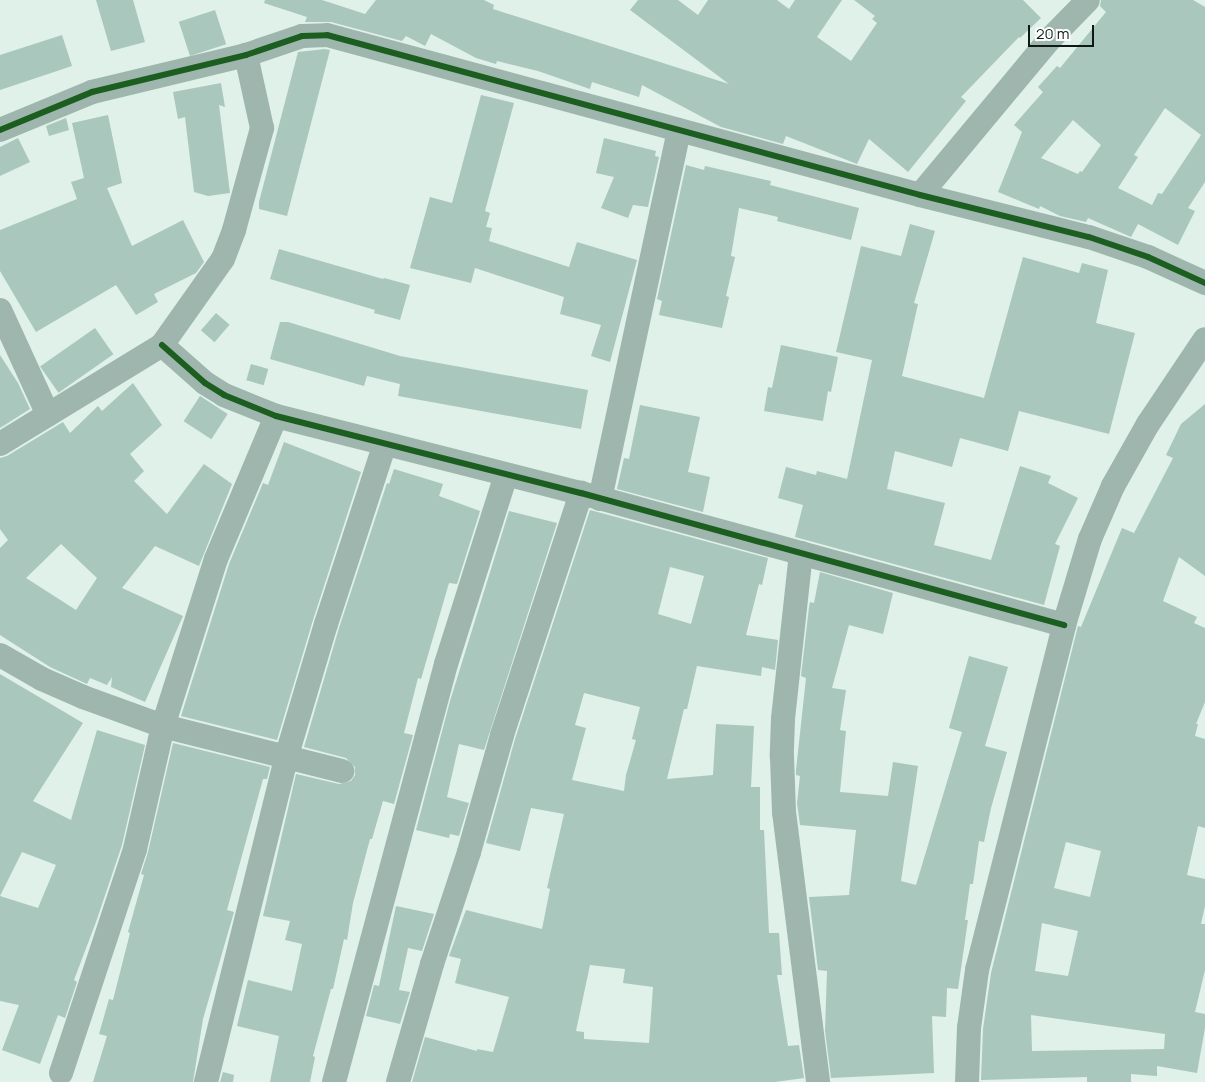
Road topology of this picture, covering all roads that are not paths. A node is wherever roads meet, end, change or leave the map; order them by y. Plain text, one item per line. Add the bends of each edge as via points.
1 (1088, 0) edge
2 (246, 55) junction
3 (0, 130) edge
4 (679, 130) junction
5 (920, 195) junction
6 (1205, 283) edge
7 (0, 310) edge
8 (1205, 339) edge
9 (162, 345) junction
10 (48, 415) junction
11 (276, 416) junction
12 (0, 444) edge
13 (384, 444) junction
14 (506, 475) junction
15 (590, 496) junction
16 (801, 553) junction
17 (1064, 625) junction
18 (0, 655) edge
19 (163, 726) junction
20 (286, 758) junction
21 (342, 772) dead end
22 (61, 1073) dead end
23 (206, 1082) edge
24 (334, 1082) edge
25 (398, 1082) edge
26 (818, 1082) edge
27 (967, 1082) edge

1 - 5 street via 1050,39
2 - 3 street via 92,92
2 - 4 street via 302,36 327,35
2 - 9 street via 262,128 234,230 223,259
4 - 5 street
4 - 15 street
5 - 6 street via 1089,237 1148,257
7 - 10 street
8 - 17 street via 1148,424 1114,486 1090,540
9 - 10 street
9 - 11 street via 205,383 224,395
10 - 12 street
11 - 13 street
11 - 19 street via 216,559
13 - 14 street
13 - 20 street
14 - 15 street
14 - 24 street via 446,664
15 - 16 street
15 - 25 street via 502,735
16 - 17 street
16 - 26 street via 783,719 782,757 784,812
17 - 27 street via 977,970 969,1028
18 - 19 street via 83,697
19 - 20 street
19 - 22 street via 135,849
20 - 21 street
20 - 23 street

